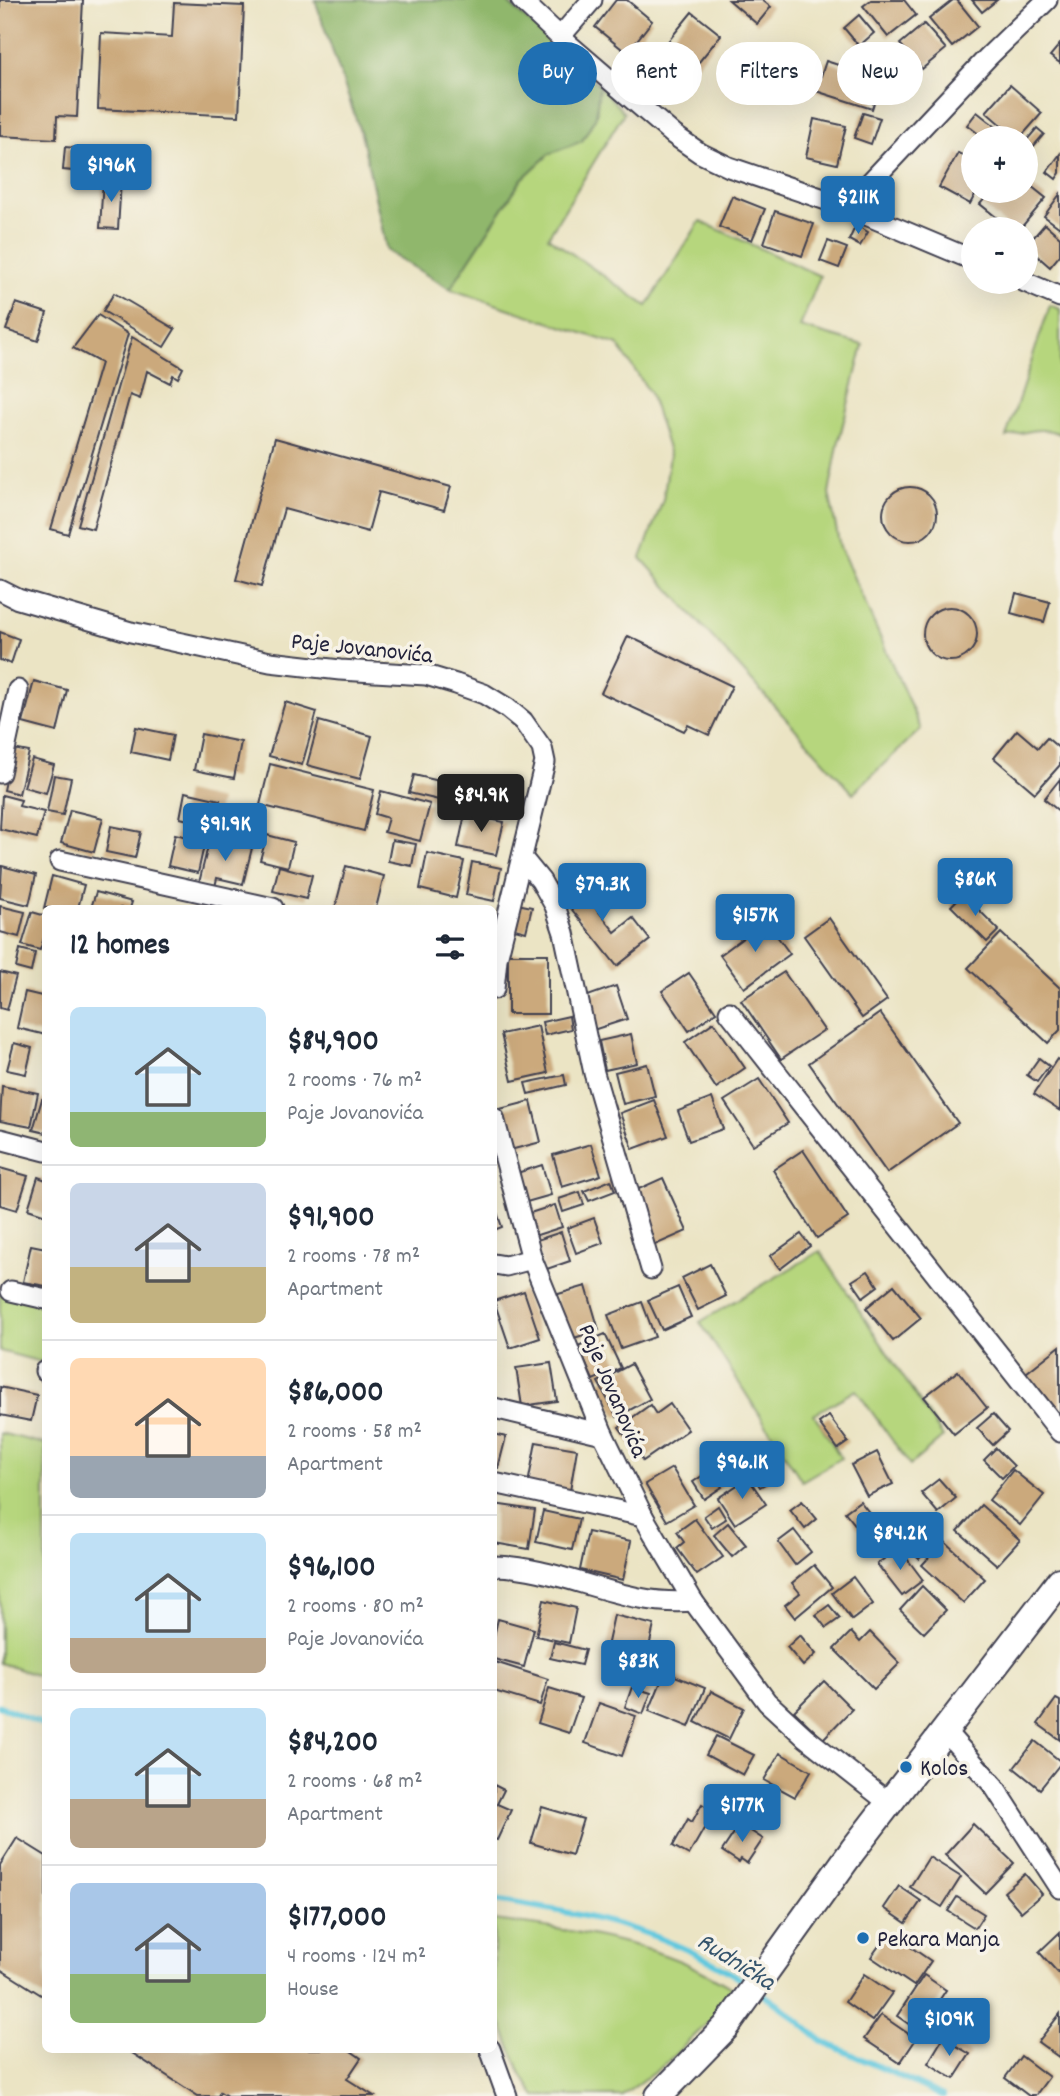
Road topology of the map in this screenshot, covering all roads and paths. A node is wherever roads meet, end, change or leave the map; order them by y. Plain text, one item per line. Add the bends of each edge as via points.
1 (521, 0) edge
2 (592, 0) edge
3 (1047, 0) edge
4 (560, 37) junction
5 (847, 206) junction
6 (961, 255) edge
7 (1038, 288) edge
8 (1060, 297) edge
9 (0, 590) edge
10 (18, 690) dead end
11 (0, 773) edge
12 (523, 859) junction
13 (60, 861) dead end
14 (259, 905) edge
15 (497, 954) edge
16 (729, 1012) dead end
17 (497, 1129) edge
18 (0, 1139) edge
19 (42, 1150) edge
20 (532, 1259) junction
21 (497, 1264) edge
22 (651, 1269) dead end
23 (11, 1291) dead end
24 (42, 1298) edge
25 (497, 1409) edge
26 (1060, 1432) edge
27 (603, 1434) junction
28 (497, 1484) edge
29 (643, 1516) junction
30 (497, 1566) edge
31 (1060, 1581) edge
32 (693, 1601) junction
33 (944, 1730) junction
34 (889, 1803) junction
35 (1060, 1888) edge
36 (491, 2053) edge
37 (507, 2096) edge
38 (659, 2096) edge

1 - 4 street
2 - 4 street
3 - 5 street
4 - 5 street via 700,153
5 - 6 street
7 - 8 street
9 - 12 street, Paje Jovanovića via 131,632 270,662 426,675 484,694 527,727 542,748 545,762
10 - 11 street
12 - 15 street, Paje Jovanovića
12 - 22 street via 555,906 564,933 594,1073
13 - 14 street
16 - 26 street
17 - 20 street, Paje Jovanovića
18 - 19 street
20 - 21 street
20 - 27 street, Paje Jovanovića
23 - 24 street
25 - 27 street
27 - 29 street, Paje Jovanovića
28 - 29 street
29 - 32 street, Paje Jovanovića
30 - 32 street via 532,1570 655,1601
31 - 33 main road
32 - 34 street, Paje Jovanovića via 767,1702
33 - 34 main road
33 - 35 street via 994,1786
34 - 38 main road via 726,2027
36 - 37 street

